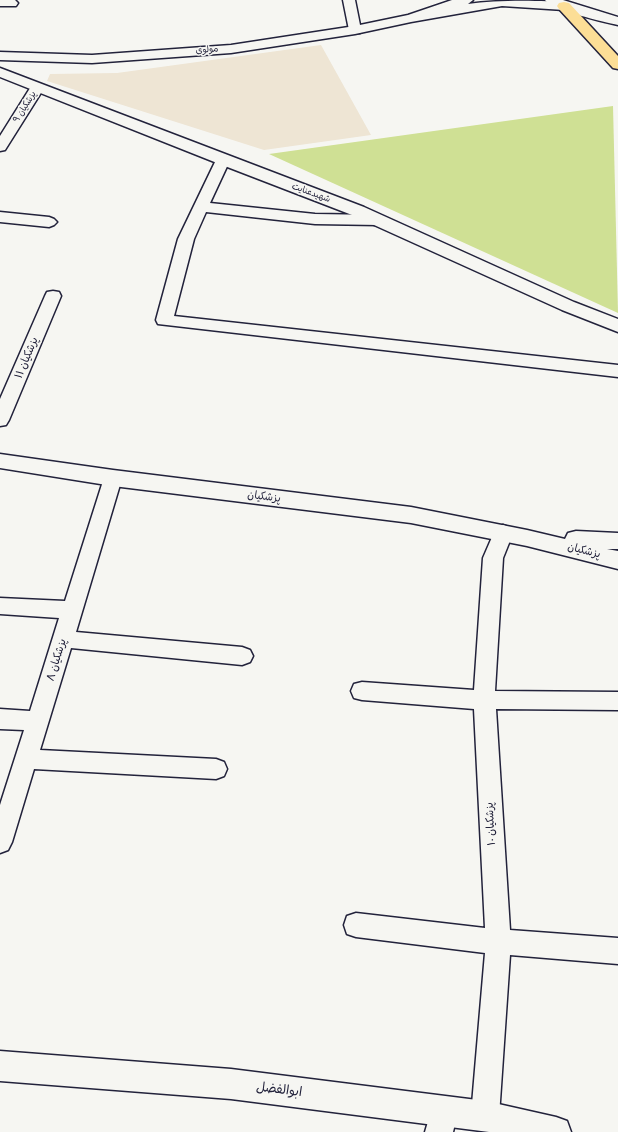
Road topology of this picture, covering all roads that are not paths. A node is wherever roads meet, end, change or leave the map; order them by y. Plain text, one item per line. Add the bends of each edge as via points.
1 (349, 0) edge
2 (466, 0) edge
3 (558, 3) edge
4 (412, 18) junction
5 (618, 21) edge
6 (355, 30) junction
7 (0, 56) edge
8 (618, 65) edge
9 (0, 72) edge
10 (37, 88) junction
11 (0, 147) edge
12 (223, 160) junction
13 (201, 207) junction
14 (0, 217) edge
15 (379, 220) junction
16 (49, 222) dead end
17 (53, 296) dead end
18 (618, 326) edge
19 (618, 371) edge
20 (0, 420) edge
21 (0, 460) edge
22 (113, 478) junction
23 (503, 533) junction
24 (527, 538) junction
25 (618, 541) edge
26 (618, 560) edge
27 (0, 606) edge
28 (73, 610) junction
29 (63, 639) junction
30 (242, 656) dead end
31 (362, 691) dead end
32 (484, 700) junction
33 (618, 701) edge
34 (0, 719) edge
35 (38, 721) junction
36 (26, 759) junction
37 (216, 769) dead end
38 (0, 842) edge
39 (356, 925) dead end
40 (498, 942) junction
41 (618, 951) edge
42 (0, 1066) edge
43 (485, 1116) junction
44 (441, 1122) edge
45 (556, 1132) edge

1 - 6 street
2 - 4 street
3 - 4 street via 502,2
3 - 5 street
3 - 8 main road
4 - 6 street, مولوی
6 - 7 street, مولوی via 231,49 115,58
9 - 10 street, شهیدعنایت
10 - 11 street, پزشکیان ۹
10 - 12 street, شهیدعنایت
12 - 13 street
12 - 15 street, شهیدعنایت
13 - 15 street via 315,219
13 - 19 street via 186,238 164,320
14 - 16 street
15 - 18 street, شهیدعنایت
17 - 20 street, پزشکیان ۱۱
21 - 22 street, پزشکیان
22 - 23 street, پزشکیان via 411,515
22 - 28 street, پزشکیان ۸
23 - 24 street, پزشکیان
23 - 32 street, پزشکیان ۱۰ via 493,558
24 - 25 street, پزشکیان
24 - 26 street, پزشکیان
27 - 28 street
28 - 29 street, پزشکیان ۸
29 - 30 street
29 - 35 street, پزشکیان ۸
31 - 32 street
32 - 33 street
32 - 40 street, پزشکیان ۱۰
34 - 35 street
35 - 36 street, پزشکیان ۸
36 - 37 street
36 - 38 street, پزشکیان ۸
39 - 40 street
40 - 41 street
40 - 43 street, پزشکیان ۱۰
42 - 44 street, ابوالفضل via 231,1084
43 - 44 street, ابوالفضل
43 - 45 street, ابوالفضل

